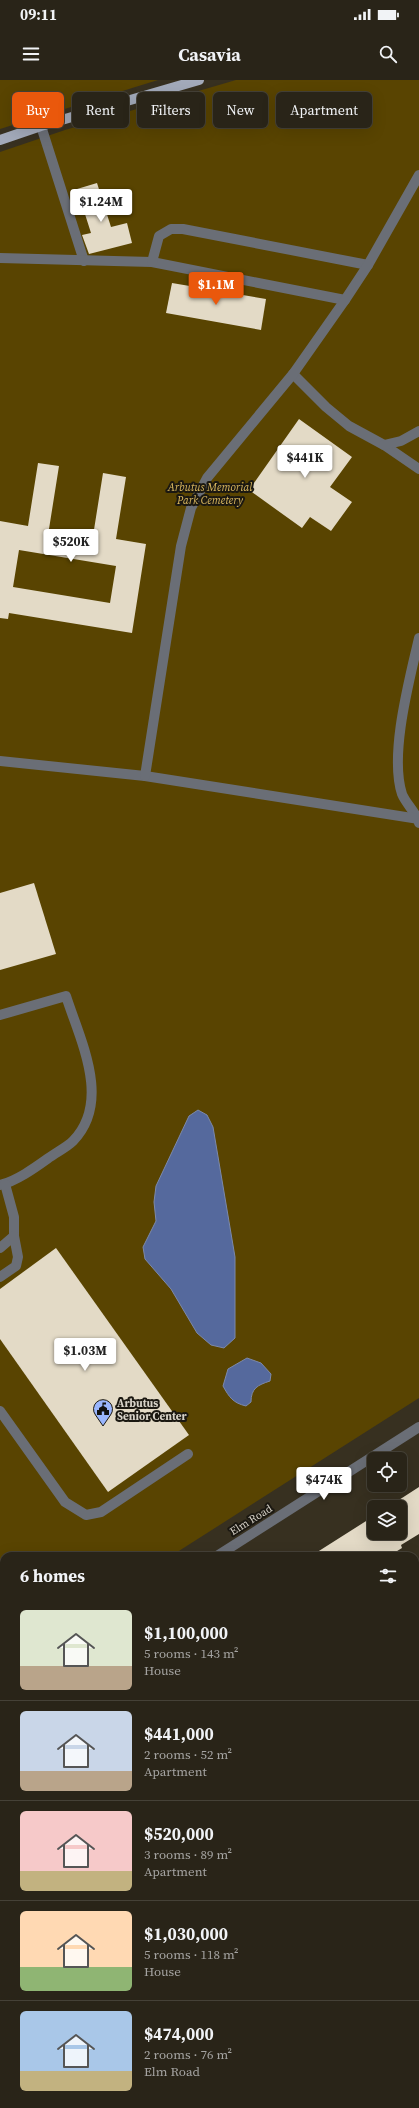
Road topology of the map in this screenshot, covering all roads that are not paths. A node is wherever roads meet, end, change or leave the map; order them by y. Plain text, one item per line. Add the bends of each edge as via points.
1 (199, 80) edge
2 (64, 119) edge
3 (35, 128) edge
4 (42, 128) edge
5 (0, 140) edge
6 (419, 175) edge
7 (0, 258) edge
8 (84, 261) junction
9 (152, 262) junction
10 (368, 265) junction
11 (345, 300) junction
12 (293, 374) junction
13 (419, 431) edge
14 (384, 445) junction
15 (419, 469) edge
16 (419, 638) edge
17 (0, 761) edge
18 (145, 776) junction
19 (419, 820) edge
20 (0, 1015) edge
21 (2, 1185) edge
22 (14, 1236) junction
23 (0, 1248) edge
24 (0, 1277) edge
25 (0, 1411) edge
26 (419, 1427) edge
27 (188, 1454) dead end
28 (222, 1552) edge

1 - 2 main road
3 - 5 main road
4 - 8 street
6 - 10 street
7 - 8 street
8 - 9 street
9 - 10 street via 159,236 171,229 183,229
9 - 11 street
10 - 11 street
11 - 12 street
12 - 14 street via 349,426
12 - 18 street via 207,478 191,508 181,546
13 - 14 street via 401,441
14 - 15 street
16 - 19 street via 399,735 402,794
17 - 18 street
18 - 19 street
20 - 21 street via 66,996 88,1064 92,1094 87,1120 73,1141
21 - 22 street via 14,1217
22 - 23 street
22 - 24 street via 18,1257 16,1266
25 - 27 street via 65,1502 86,1515 101,1512
26 - 28 street, Elm Road

